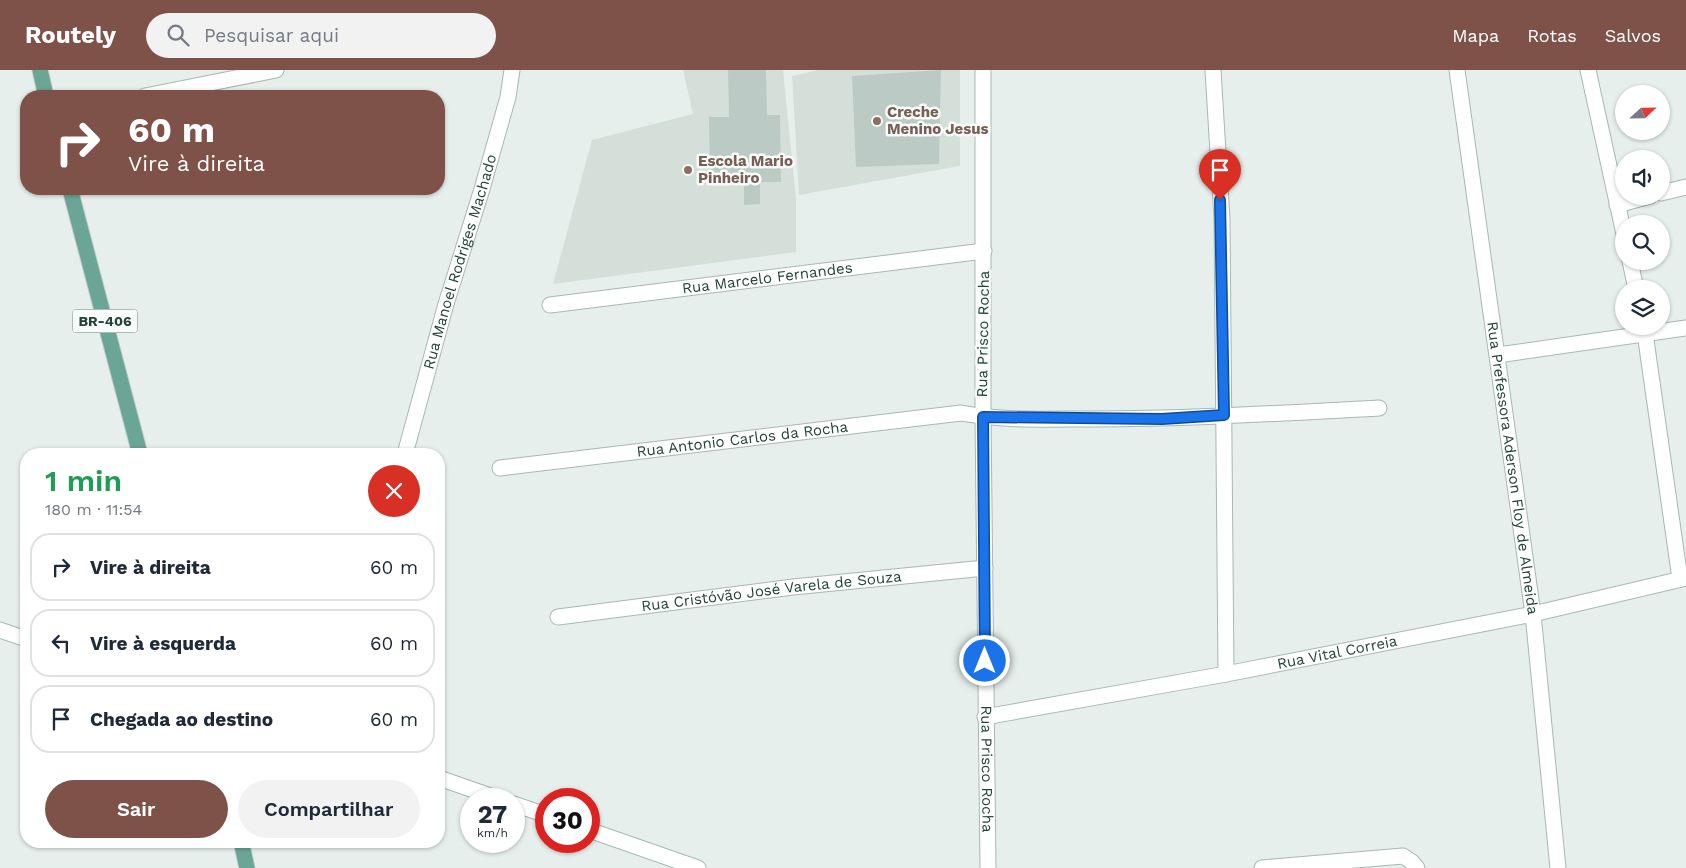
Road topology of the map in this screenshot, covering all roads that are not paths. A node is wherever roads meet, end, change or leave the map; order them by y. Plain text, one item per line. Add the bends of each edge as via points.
1 (40, 70) edge
2 (276, 70) edge
3 (512, 70) edge
4 (983, 70) edge
5 (1213, 70) edge
6 (1457, 70) edge
7 (1588, 70) edge
8 (45, 90) edge
9 (175, 90) edge
10 (1686, 187) edge
11 (1670, 191) edge
12 (72, 195) edge
13 (1615, 196) edge
14 (1617, 205) edge
15 (1619, 215) edge
16 (984, 252) junction
17 (550, 305) dead end
18 (1670, 328) edge
19 (1686, 328) edge
20 (1615, 334) edge
21 (1646, 335) edge
22 (1498, 355) junction
23 (1380, 408) dead end
24 (1224, 415) junction
25 (983, 417) junction
26 (138, 448) edge
27 (407, 448) edge
28 (500, 468) dead end
29 (985, 568) junction
30 (1683, 578) edge
31 (1533, 614) junction
32 (558, 617) dead end
33 (0, 630) edge
34 (20, 637) edge
35 (1226, 674) junction
36 (985, 717) junction
37 (445, 780) edge
38 (468, 788) edge
39 (600, 834) edge
40 (243, 848) edge
41 (1415, 865) edge
42 (247, 868) edge
43 (698, 868) edge
44 (988, 868) edge
45 (1262, 868) edge
46 (1558, 868) edge

1 - 8 main road
2 - 9 street
3 - 27 street, Rua Manoel Rodriges Machado via 482,190 446,304
4 - 16 street, Rua Prisco Rocha
5 - 24 street via 1222,219
6 - 22 street, Rua Prefessora Aderson Floy de Almeida
7 - 13 street
10 - 11 street
12 - 26 main road, BR-406
14 - 15 street
16 - 17 street, Rua Marcelo Fernandes
16 - 25 street, Rua Prisco Rocha
18 - 19 street
20 - 22 street
21 - 30 street
22 - 31 street, Rua Prefessora Aderson Floy de Almeida
23 - 24 street, Rua Antonio Carlos da Rocha
24 - 25 street, Rua Antonio Carlos da Rocha via 1162,419
24 - 35 street
25 - 28 street, Rua Antonio Carlos da Rocha via 961,413
25 - 29 street, Rua Prisco Rocha
29 - 32 street, Rua Cristóvão José Varela de Souza
29 - 36 street, Rua Prisco Rocha
30 - 31 street, Rua Vital Correia
31 - 35 street, Rua Vital Correia
31 - 46 street, Rua Prefessora Aderson Floy de Almeida
33 - 34 street
35 - 36 street, Rua Vital Correia
36 - 44 street, Rua Prisco Rocha
37 - 38 street
39 - 43 street
40 - 42 main road
41 - 45 street via 1403,856

